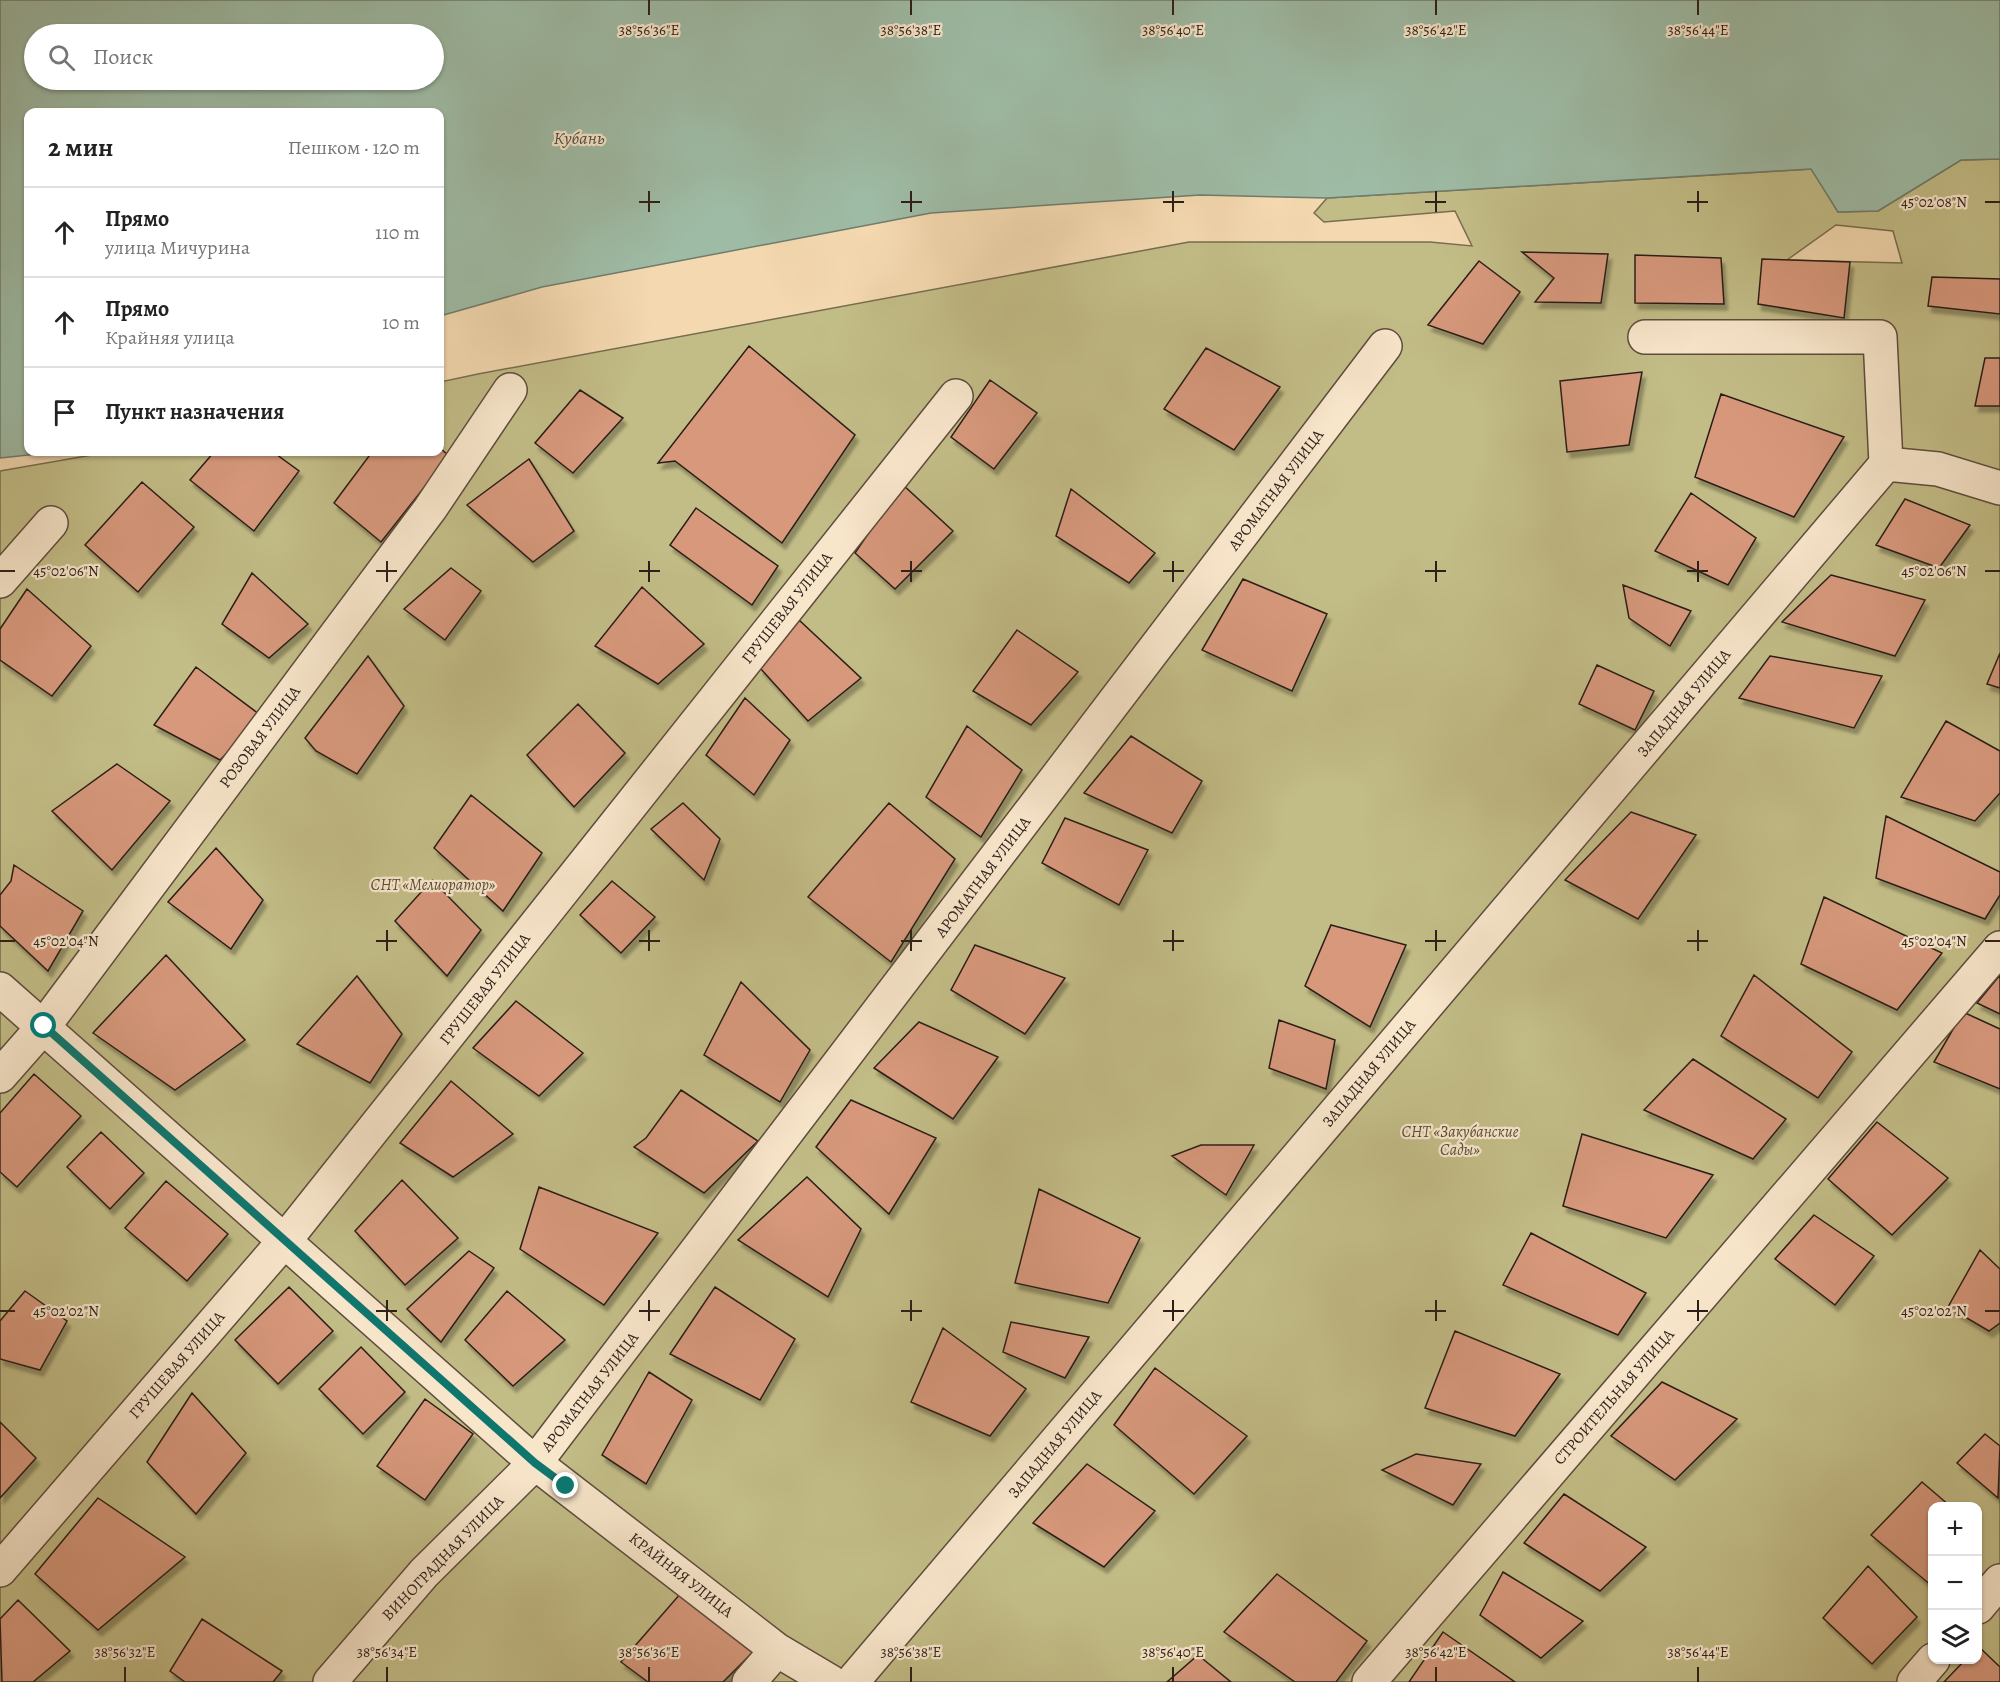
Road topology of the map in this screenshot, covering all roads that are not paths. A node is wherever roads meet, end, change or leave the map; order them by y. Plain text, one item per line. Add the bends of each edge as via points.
1 (1645, 337) dead end
2 (1385, 346) dead end
3 (510, 390) dead end
4 (956, 396) dead end
5 (1886, 464) junction
6 (2000, 488) edge
7 (51, 523) dead end
8 (0, 581) edge
9 (2000, 948) edge
10 (0, 988) edge
11 (44, 1026) junction
12 (0, 1076) edge
13 (286, 1239) junction
14 (535, 1463) junction
15 (0, 1570) edge
16 (2000, 1581) edge
17 (1982, 1601) edge
18 (777, 1650) junction
19 (1929, 1664) edge
20 (330, 1682) edge
21 (749, 1682) edge
22 (831, 1682) edge
23 (852, 1682) edge
24 (1369, 1682) edge
25 (1914, 1682) edge

1 - 5 street via 1880,337
2 - 14 street, АРОМАТНАЯ УЛИЦА
3 - 11 street, РОЗОВАЯ УЛИЦА via 430,509
4 - 13 street, ГРУШЕВАЯ УЛИЦА
5 - 6 street via 1938,469
5 - 23 street, ЗАПАДНАЯ УЛИЦА
7 - 8 street
9 - 24 street, СТРОИТЕЛЬНАЯ УЛИЦА
10 - 11 street, КРАЙНЯЯ УЛИЦА
11 - 12 street, РОЗОВАЯ УЛИЦА
11 - 13 street, КРАЙНЯЯ УЛИЦА
13 - 14 street, КРАЙНЯЯ УЛИЦА
13 - 15 street, ГРУШЕВАЯ УЛИЦА
14 - 18 street, КРАЙНЯЯ УЛИЦА
14 - 20 street, ВИНОГРАДНАЯ УЛИЦА via 424,1573
16 - 17 street
18 - 21 street
18 - 22 street, КРАЙНЯЯ УЛИЦА
19 - 25 street

